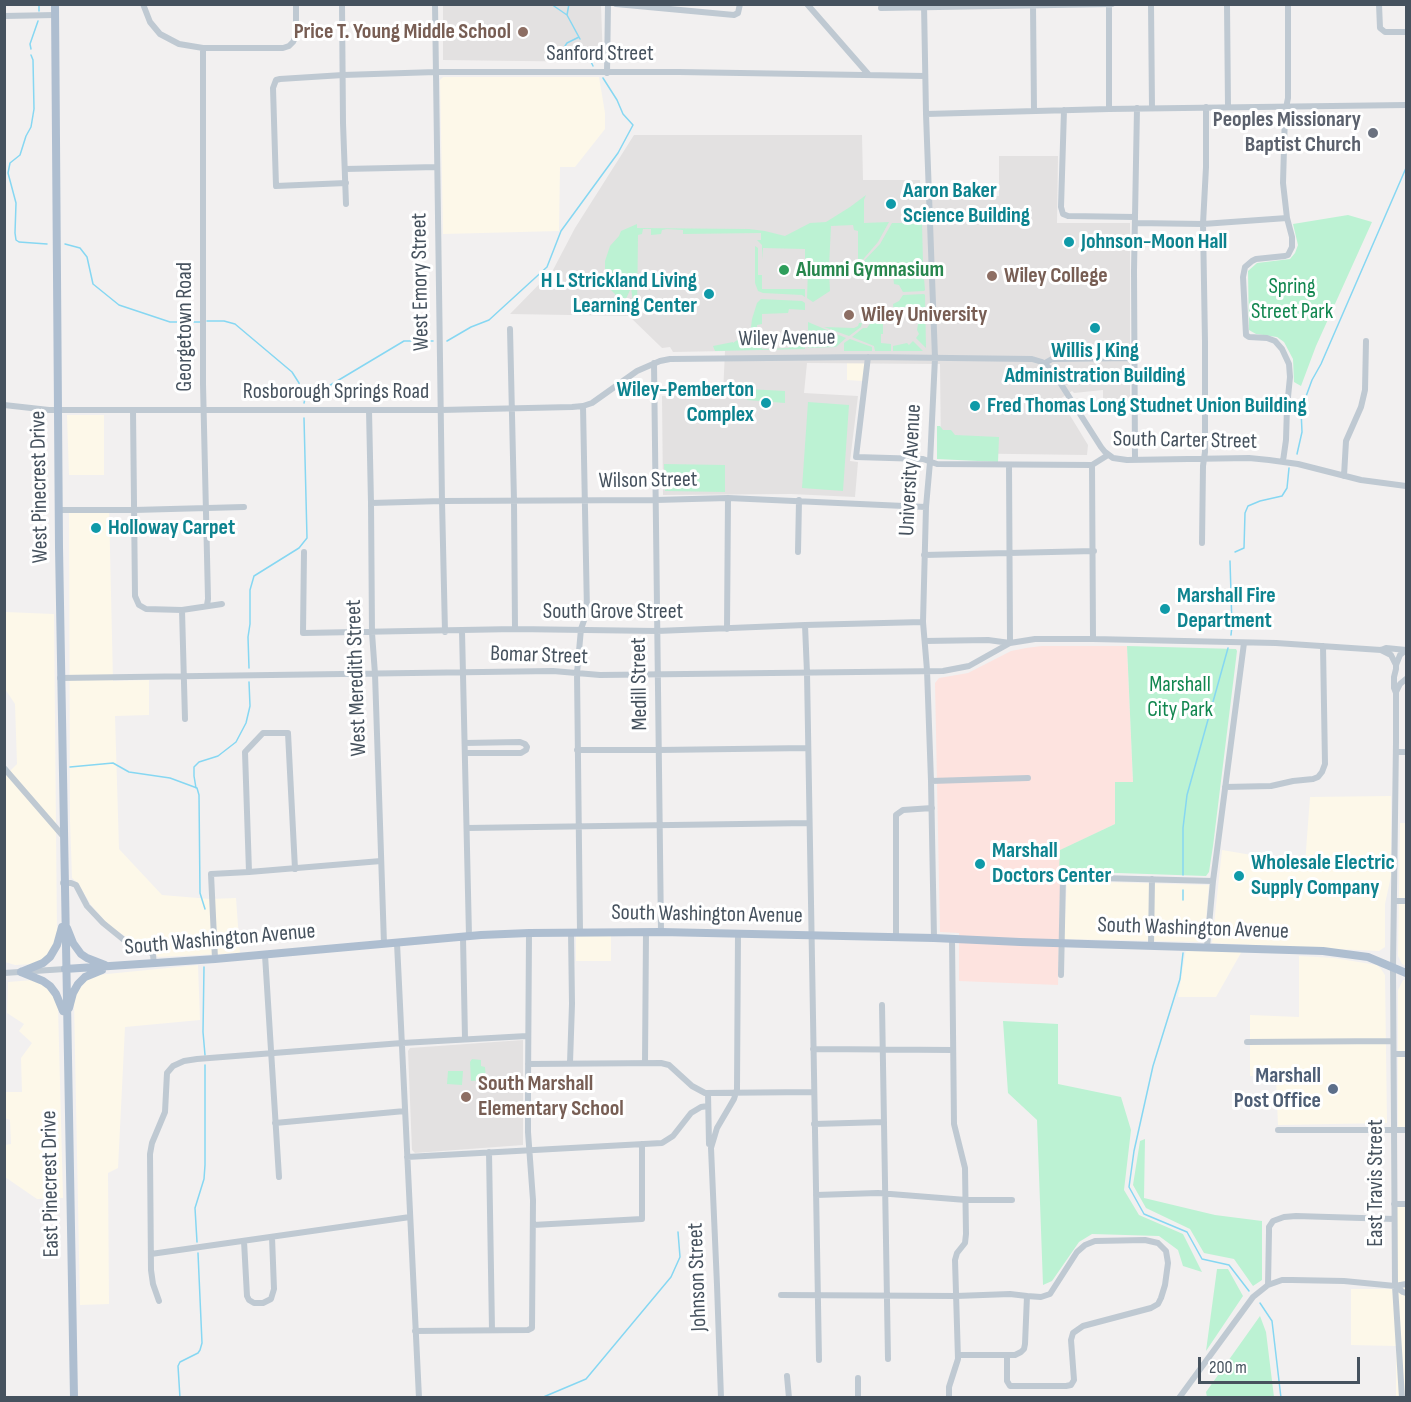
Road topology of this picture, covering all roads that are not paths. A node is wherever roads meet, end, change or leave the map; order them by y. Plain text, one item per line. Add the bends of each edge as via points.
1 (55, 4) edge
2 (143, 4) edge
3 (296, 4) edge
4 (342, 4) edge
5 (435, 4) edge
6 (608, 4) edge
7 (616, 4) edge
8 (740, 4) edge
9 (807, 4) edge
10 (1151, 4) edge
11 (1227, 4) edge
12 (1288, 4) edge
13 (1379, 4) edge
14 (924, 5) edge
15 (1033, 5) edge
16 (1074, 5) edge
17 (1110, 5) edge
18 (881, 8) dead end
19 (4, 15) edge
20 (54, 15) junction
21 (1407, 32) edge
22 (203, 48) junction
23 (436, 72) junction
24 (607, 73) junction
25 (343, 75) junction
26 (869, 75) junction
27 (925, 76) junction
28 (1407, 105) edge
29 (1286, 106) junction
30 (1206, 107) junction
31 (1228, 107) junction
32 (1137, 108) junction
33 (1152, 108) junction
34 (1109, 109) junction
35 (1064, 110) junction
36 (1034, 111) junction
37 (926, 114) junction
38 (437, 167) junction
39 (345, 168) junction
40 (346, 183) junction
41 (346, 204) dead end
42 (1287, 218) junction
43 (1135, 220) junction
44 (1203, 224) junction
45 (510, 329) dead end
46 (1366, 341) dead end
47 (868, 357) junction
48 (935, 358) junction
49 (1134, 358) junction
50 (654, 363) junction
51 (1045, 363) junction
52 (4, 405) edge
53 (584, 406) junction
54 (512, 409) junction
55 (57, 410) junction
56 (133, 410) junction
57 (203, 410) junction
58 (369, 410) junction
59 (441, 410) junction
60 (1108, 455) junction
61 (1204, 459) junction
62 (1135, 460) junction
63 (1283, 461) junction
64 (930, 462) junction
65 (1009, 465) junction
66 (1092, 465) junction
67 (1344, 476) junction
68 (1407, 486) edge
69 (728, 498) junction
70 (584, 500) junction
71 (656, 500) junction
72 (799, 500) junction
73 (442, 501) junction
74 (514, 501) junction
75 (371, 503) junction
76 (205, 507) junction
77 (244, 507) dead end
78 (926, 507) junction
79 (58, 510) junction
80 (134, 510) junction
81 (1202, 543) dead end
82 (1094, 551) junction
83 (304, 552) dead end
84 (798, 552) dead end
85 (1009, 554) junction
86 (924, 555) junction
87 (222, 604) dead end
88 (207, 605) junction
89 (182, 610) junction
90 (923, 622) junction
91 (805, 625) junction
92 (514, 629) junction
93 (581, 629) junction
94 (727, 629) junction
95 (462, 631) junction
96 (657, 631) junction
97 (445, 632) junction
98 (372, 633) junction
99 (1094, 639) junction
100 (924, 641) junction
101 (1010, 643) junction
102 (1244, 643) junction
103 (1323, 646) junction
104 (1381, 650) junction
105 (1407, 650) edge
106 (1396, 667) junction
107 (927, 670) junction
108 (462, 672) junction
109 (577, 673) junction
110 (807, 673) junction
111 (375, 674) junction
112 (658, 675) junction
113 (184, 676) junction
114 (60, 678) junction
115 (1407, 678) edge
116 (1396, 693) junction
117 (185, 719) dead end
118 (465, 743) junction
119 (808, 748) junction
120 (577, 750) junction
121 (659, 750) junction
122 (1396, 752) junction
123 (1407, 752) edge
124 (465, 753) junction
125 (4, 768) edge
126 (1028, 778) dead end
127 (931, 781) junction
128 (1225, 787) junction
129 (932, 808) junction
130 (809, 824) junction
131 (660, 825) junction
132 (578, 826) junction
133 (467, 828) junction
134 (63, 836) junction
135 (381, 861) junction
136 (295, 868) junction
137 (249, 872) junction
138 (1152, 879) junction
139 (1213, 881) junction
140 (63, 883) junction
141 (1394, 901) junction
142 (1407, 901) edge
143 (64, 920) junction
144 (576, 932) junction
145 (646, 932) junction
146 (662, 932) junction
147 (529, 933) junction
148 (738, 933) junction
149 (811, 934) junction
150 (466, 937) junction
151 (896, 937) junction
152 (934, 938) junction
153 (952, 938) junction
154 (397, 943) junction
155 (1062, 943) junction
156 (384, 944) junction
157 (1151, 945) junction
158 (1207, 947) junction
159 (265, 955) junction
160 (215, 959) junction
161 (154, 963) junction
162 (109, 966) junction
163 (1393, 968) junction
164 (65, 969) junction
165 (21, 972) junction
166 (1407, 973) edge
167 (4, 974) edge
168 (1061, 975) dead end
169 (882, 1005) dead end
170 (66, 1018) junction
171 (527, 1036) junction
172 (465, 1039) junction
173 (1394, 1041) junction
174 (1247, 1042) dead end
175 (402, 1043) junction
176 (882, 1048) junction
177 (813, 1049) junction
178 (952, 1050) junction
179 (271, 1053) junction
180 (1394, 1054) junction
181 (1407, 1054) edge
182 (570, 1063) junction
183 (645, 1063) junction
184 (528, 1064) junction
185 (813, 1092) junction
186 (708, 1093) junction
187 (737, 1093) junction
188 (708, 1106) junction
189 (405, 1111) junction
190 (884, 1122) junction
191 (275, 1123) junction
192 (814, 1124) junction
193 (1278, 1130) dead end
194 (1394, 1130) junction
195 (1407, 1130) edge
196 (642, 1144) junction
197 (530, 1150) junction
198 (489, 1152) junction
199 (711, 1155) junction
200 (407, 1157) junction
201 (279, 1177) dead end
202 (885, 1194) junction
203 (816, 1195) junction
204 (966, 1200) junction
205 (1012, 1200) dead end
206 (1394, 1204) junction
207 (1407, 1204) edge
208 (410, 1217) junction
209 (1394, 1219) junction
210 (533, 1225) junction
211 (272, 1237) junction
212 (244, 1241) junction
213 (151, 1254) junction
214 (1407, 1284) edge
215 (1268, 1285) junction
216 (1395, 1286) junction
217 (1407, 1293) edge
218 (781, 1295) dead end
219 (817, 1296) junction
220 (887, 1296) junction
221 (956, 1296) junction
222 (1027, 1296) junction
223 (159, 1301) dead end
224 (492, 1330) junction
225 (415, 1331) junction
226 (958, 1355) junction
227 (1007, 1355) junction
228 (888, 1359) dead end
229 (819, 1360) dead end
230 (787, 1376) dead end
231 (858, 1378) dead end
232 (74, 1398) edge
233 (418, 1398) edge
234 (721, 1398) edge
235 (789, 1398) edge
236 (858, 1398) edge
237 (949, 1398) edge
238 (1179, 1398) edge
239 (1402, 1398) edge

1 - 20 main road, West Pinecrest Drive
2 - 22 street via 160,34 179,44
3 - 22 street via 296,36 289,46
4 - 25 street
5 - 23 street, West Emory Street
6 - 24 street
7 - 8 street via 734,15
9 - 26 street
10 - 33 street
11 - 31 street
12 - 29 street
13 - 21 street via 1379,26 1389,32
14 - 15 street
14 - 18 street
14 - 27 street, University Avenue
15 - 16 street
15 - 36 street
16 - 17 street
17 - 34 street
19 - 20 street
20 - 55 main road, West Pinecrest Drive
22 - 57 street, Georgetown Road
23 - 24 street, Sanford Street
23 - 25 street, Sanford Street
23 - 38 street, West Emory Street
24 - 26 street, Sanford Street
25 - 39 street
25 - 40 street, Sanford Street via 276,80 273,88 276,186
26 - 27 street, Sanford Street
27 - 37 street, University Avenue
28 - 29 street
29 - 31 street
29 - 42 street via 1283,183
30 - 31 street
30 - 33 street
30 - 44 street
32 - 33 street
32 - 34 street
32 - 43 street
34 - 35 street
35 - 36 street
35 - 43 street via 1063,214
36 - 37 street
37 - 48 street, University Avenue
38 - 39 street
38 - 59 street, West Emory Street
39 - 40 street
40 - 41 street
42 - 44 street
42 - 63 street via 1293,242 1288,255 1252,261 1245,267 1243,277 1246,335 1275,341 1289,364
43 - 44 street
43 - 49 street
44 - 61 street
45 - 54 street
46 - 67 street via 1364,396 1346,441
47 - 48 street, Wiley Avenue
47 - 50 street, Wiley Avenue via 678,359
47 - 64 street, South Carter Street via 856,457
48 - 51 street, Wiley Avenue via 1032,359
48 - 64 street, University Avenue
49 - 51 street, Wiley Avenue via 1052,359
49 - 62 street
50 - 53 street, Rosborough Springs Road
50 - 71 street, Medill Street
51 - 60 street
52 - 55 street, Rosborough Springs Road
53 - 54 street, Rosborough Springs Road
53 - 70 street
54 - 59 street, Rosborough Springs Road
54 - 74 street
55 - 56 street, Rosborough Springs Road
55 - 79 main road, West Pinecrest Drive
56 - 57 street, Rosborough Springs Road
56 - 80 street
57 - 58 street, Rosborough Springs Road
57 - 76 street, Georgetown Road
58 - 59 street, Rosborough Springs Road
58 - 75 street, West Meredith Street
59 - 73 street, West Emory Street
60 - 62 street, South Carter Street
60 - 66 street, South Carter Street
61 - 62 street, South Carter Street
61 - 63 street, South Carter Street
61 - 81 street
63 - 67 street, South Carter Street
64 - 65 street, South Carter Street
64 - 78 street, University Avenue
65 - 66 street, South Carter Street
65 - 85 street
66 - 82 street
67 - 68 street, South Carter Street
69 - 71 street, Wilson Street
69 - 72 street, Wilson Street
69 - 94 street
70 - 71 street, Wilson Street
70 - 74 street, Wilson Street
70 - 93 street via 586,612
71 - 96 street, Medill Street
72 - 78 street, Wilson Street
72 - 84 street
73 - 74 street, Wilson Street
73 - 75 street, Wilson Street
73 - 97 street, West Emory Street
74 - 92 street
75 - 98 street, West Meredith Street
76 - 77 street
76 - 80 street
76 - 88 street, Georgetown Road
78 - 86 street, University Avenue
79 - 80 street
79 - 114 main road, West Pinecrest Drive
80 - 89 street via 135,596 139,605 146,609
82 - 85 street
82 - 99 street
83 - 98 street, South Grove Street via 303,633
85 - 86 street
85 - 101 street
86 - 90 street, University Avenue
87 - 88 street
88 - 89 street
89 - 113 street
90 - 91 street, South Grove Street
90 - 100 street, University Avenue
91 - 94 street, South Grove Street
91 - 110 street
92 - 93 street, South Grove Street
92 - 95 street, South Grove Street
93 - 96 street, South Grove Street
93 - 109 street
94 - 96 street, South Grove Street
95 - 97 street, South Grove Street
95 - 108 street
96 - 112 street, Medill Street
97 - 98 street, South Grove Street
98 - 111 street, West Meredith Street
99 - 101 street
99 - 102 street
100 - 101 street
100 - 107 street, University Avenue
101 - 107 street, Bomar Street via 969,666
102 - 103 street
102 - 128 street
103 - 104 street
103 - 128 street via 1322,772 1313,779 1271,786
104 - 105 street
104 - 106 street via 1391,655
105 - 106 street via 1400,655
106 - 115 street
106 - 116 street, East Travis Street
107 - 110 street, Bomar Street
107 - 127 street, University Avenue
108 - 109 street, Bomar Street
108 - 111 street, Bomar Street
108 - 118 street
109 - 112 street, Bomar Street
109 - 120 street
110 - 112 street, Bomar Street
110 - 119 street
111 - 113 street, Bomar Street
111 - 135 street, West Meredith Street
112 - 121 street, Medill Street
113 - 114 street, Bomar Street
113 - 117 street
114 - 134 main road, West Pinecrest Drive
115 - 116 street
116 - 122 street, East Travis Street
118 - 124 street
118 - 124 street via 520,742 527,747 521,753
119 - 121 street
119 - 130 street
120 - 121 street
120 - 132 street
121 - 131 street, Medill Street
122 - 123 street
122 - 141 street, East Travis Street
124 - 133 street
125 - 134 street
126 - 127 street
127 - 129 street, University Avenue
128 - 139 street
129 - 151 street via 903,810 896,815
129 - 152 street, University Avenue
130 - 131 street
130 - 149 street
131 - 132 street
131 - 146 street, Medill Street
132 - 133 street
132 - 144 street
133 - 150 street
134 - 140 main road, West Pinecrest Drive
135 - 136 street
135 - 156 street, West Meredith Street
136 - 137 street
136 - 137 street via 288,733 263,733 245,752
137 - 160 street via 211,873
138 - 139 street
138 - 155 street via 1063,877
138 - 157 street
139 - 158 street
140 - 143 main road, West Pinecrest Drive
140 - 161 street via 76,885 87,906 103,923 124,940 152,953
141 - 142 street
141 - 163 street, East Travis Street
143 - 162 main road via 79,951
143 - 164 main road, West Pinecrest Drive
143 - 165 main road via 50,957
144 - 145 main road, South Washington Avenue
144 - 147 main road, South Washington Avenue
144 - 182 street
145 - 146 main road, South Washington Avenue
145 - 183 street
146 - 148 main road, South Washington Avenue
147 - 150 main road, South Washington Avenue
147 - 171 street
148 - 149 main road, South Washington Avenue
148 - 187 street, Johnson Street
149 - 151 main road, South Washington Avenue
149 - 177 street
150 - 154 main road, South Washington Avenue
150 - 172 street
151 - 152 main road, South Washington Avenue
152 - 153 main road, South Washington Avenue
153 - 155 main road, South Washington Avenue
153 - 178 street
154 - 156 main road, South Washington Avenue
154 - 175 street
155 - 157 main road, South Washington Avenue
155 - 168 street
156 - 159 main road, South Washington Avenue
157 - 158 main road, South Washington Avenue
158 - 163 main road, South Washington Avenue via 1341,952 1368,957
159 - 160 main road, South Washington Avenue
159 - 179 street
160 - 161 main road, South Washington Avenue
161 - 162 main road, South Washington Avenue
162 - 164 main road, South Washington Avenue
162 - 170 main road via 78,984
163 - 166 main road, South Washington Avenue
163 - 173 street, East Travis Street
164 - 165 street, South Washington Avenue
164 - 170 main road, East Pinecrest Drive
165 - 167 street, South Washington Avenue
165 - 170 main road via 50,986
169 - 176 street
170 - 232 main road, East Pinecrest Drive
171 - 172 street
171 - 184 street
172 - 175 street
173 - 174 street
173 - 180 street, East Travis Street
175 - 179 street
175 - 189 street
176 - 177 street
176 - 178 street
176 - 190 street
177 - 185 street
178 - 204 street via 954,1124 964,1164
179 - 191 street
179 - 213 street via 190,1060 173,1066 167,1073 165,1112 150,1154
180 - 181 street
180 - 194 street, East Travis Street
182 - 183 street
182 - 184 street
183 - 186 street via 669,1065 692,1086
184 - 197 street
185 - 187 street
185 - 192 street
186 - 187 street
186 - 188 street, Johnson Street
187 - 199 street, Johnson Street via 714,1136
188 - 196 street via 691,1113 665,1142
188 - 199 street, Johnson Street
189 - 191 street
189 - 200 street
190 - 192 street
190 - 202 street
191 - 201 street
192 - 203 street
193 - 194 street
194 - 195 street
194 - 206 street, East Travis Street
196 - 197 street
196 - 210 street via 642,1219
197 - 198 street
197 - 210 street
198 - 200 street
198 - 224 street
199 - 234 street, Johnson Street
200 - 208 street
202 - 203 street
202 - 204 street
202 - 220 street
203 - 219 street
204 - 205 street
204 - 221 street via 966,1239 955,1260
206 - 207 street
206 - 209 street, East Travis Street
208 - 211 street
208 - 225 street
209 - 215 street via 1296,1216 1273,1221 1269,1227
209 - 216 street, East Travis Street
210 - 224 street via 531,1330
211 - 212 street
211 - 212 street via 274,1289 271,1299 263,1303 254,1303 247,1296
212 - 213 street
213 - 223 street via 153,1284
214 - 216 street
215 - 216 street via 1292,1280
215 - 238 street via 1253,1297
216 - 217 street
216 - 239 street, East Travis Street
218 - 219 street
219 - 220 street
219 - 229 street
220 - 221 street
220 - 228 street
221 - 222 street
221 - 226 street
222 - 227 street via 1025,1347 1019,1354
222 - 227 street via 1050,1294 1077,1252 1091,1242 1145,1240 1158,1243 1167,1254 1165,1285 1158,1304 1083,1326 1073,1333 1071,1385 1010,1386
224 - 225 street
225 - 233 street
226 - 227 street
226 - 237 street
230 - 235 street
231 - 236 street

